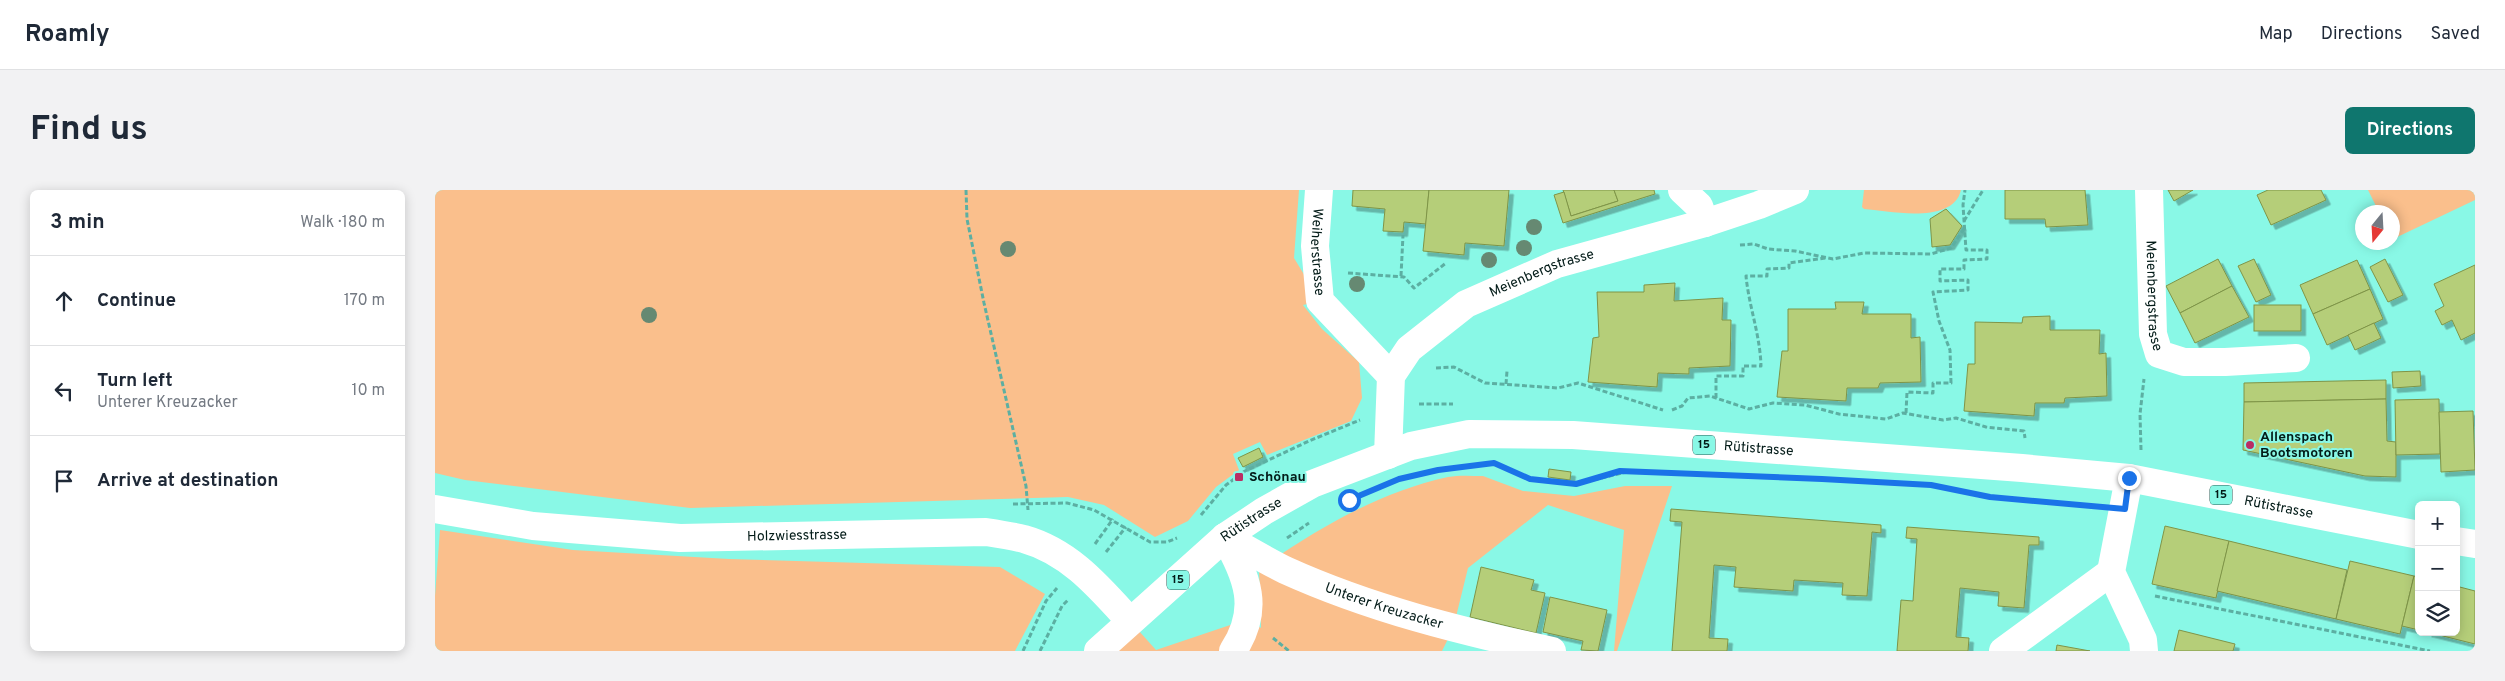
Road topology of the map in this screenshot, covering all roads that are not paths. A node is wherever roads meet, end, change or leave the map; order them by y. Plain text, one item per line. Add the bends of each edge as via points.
1 (1319, 190) edge
2 (1682, 190) edge
3 (1795, 190) edge
4 (2149, 190) edge
5 (1705, 223) junction
6 (2296, 358) dead end
7 (1391, 376) junction
8 (1388, 455) junction
9 (2129, 478) junction
10 (435, 509) edge
11 (2415, 533) edge
12 (1225, 537) junction
13 (2460, 542) edge
14 (2475, 544) edge
15 (2111, 572) junction
16 (1130, 621) junction
17 (1098, 651) edge
18 (1233, 651) edge
19 (1552, 651) edge
20 (2003, 651) edge
21 (2144, 651) edge

1 - 7 street, Weiherstrasse via 1315,246 1319,301
2 - 5 street via 1699,206
3 - 5 street, Meienbergstrasse
4 - 6 street, Meienbergstrasse via 2153,334 2159,354 2184,362
5 - 7 street, Meienbergstrasse via 1557,264 1466,304 1409,349
7 - 8 street
8 - 9 street, Rütistrasse / 15 via 1411,446 1469,434 1573,435
8 - 12 street, Rütistrasse / 15 via 1312,484
9 - 11 street, Rütistrasse / 15
9 - 15 street
10 - 16 street, Holzwiesstrasse via 533,526 680,538 986,532 1025,539 1064,557 1089,575
12 - 16 street, Rütistrasse / 15
12 - 18 street via 1242,569 1248,595 1249,619
12 - 19 street, Unterer Kreuzacker via 1285,570 1402,614
13 - 14 street
15 - 20 street
15 - 21 street via 2143,640
16 - 17 street, Rütistrasse / 15

